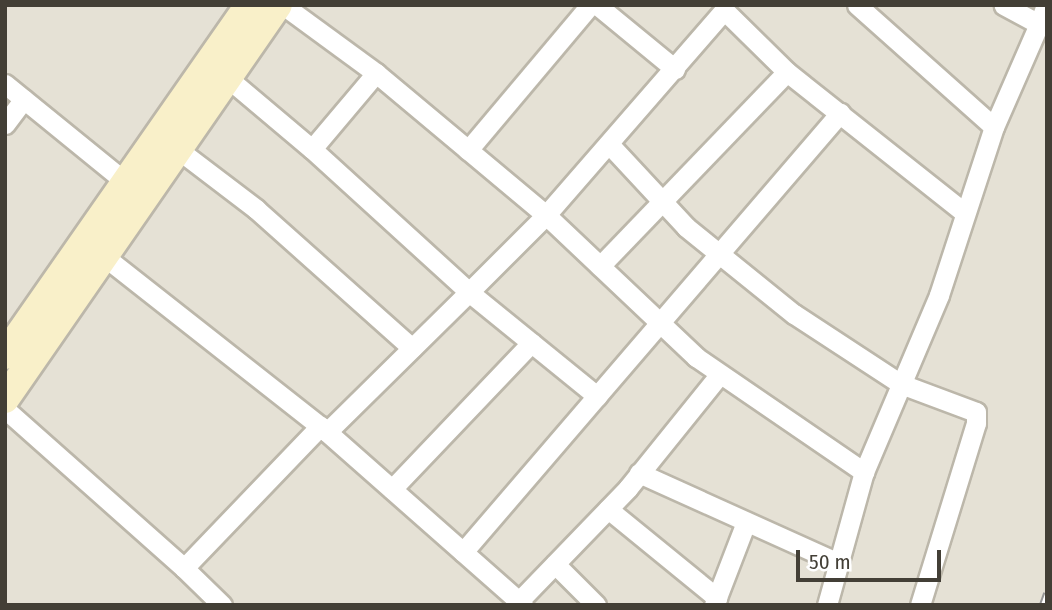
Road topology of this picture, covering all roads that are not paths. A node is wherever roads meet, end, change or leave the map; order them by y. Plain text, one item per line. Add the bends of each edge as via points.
1 (249, 5) edge
2 (280, 5) edge
3 (590, 5) edge
4 (597, 5) edge
5 (857, 5) edge
6 (1004, 5) edge
7 (724, 7) edge
8 (1042, 15) edge
9 (675, 69) junction
10 (787, 72) junction
11 (376, 74) junction
12 (230, 80) junction
13 (5, 84) edge
14 (24, 99) junction
15 (840, 113) junction
16 (5, 124) edge
17 (994, 127) junction
18 (609, 144) junction
19 (312, 149) junction
20 (468, 150) junction
21 (180, 151) junction
22 (135, 190) junction
23 (664, 202) junction
24 (965, 213) junction
25 (546, 215) junction
26 (94, 248) junction
27 (719, 254) junction
28 (600, 266) junction
29 (470, 292) junction
30 (660, 323) junction
31 (531, 342) junction
32 (412, 348) junction
33 (5, 355) edge
34 (720, 374) junction
35 (901, 384) junction
36 (597, 396) junction
37 (5, 399) edge
38 (5, 410) edge
39 (324, 429) junction
40 (863, 472) junction
41 (639, 473) junction
42 (392, 489) junction
43 (608, 509) junction
44 (746, 522) junction
45 (463, 552) junction
46 (838, 563) junction
47 (555, 564) junction
48 (184, 568) junction
49 (715, 601) edge
50 (519, 604) edge
51 (222, 605) edge
52 (596, 605) edge
53 (827, 605) edge
54 (920, 605) edge

1 - 22 street
2 - 11 street
2 - 12 street
3 - 20 street
4 - 9 street
5 - 17 street
6 - 8 street
7 - 9 street
7 - 10 street
8 - 17 street
9 - 18 street
10 - 15 street
10 - 23 street
11 - 19 street
11 - 20 street
12 - 19 street
12 - 21 street
13 - 14 street
14 - 16 street
14 - 22 street
15 - 24 street
15 - 27 street
17 - 24 street
18 - 23 street
18 - 25 street
19 - 29 street
20 - 25 street
21 - 22 street
21 - 32 street via 256,209
22 - 26 street
23 - 27 street
23 - 28 street
24 - 35 street via 939,295
25 - 28 street
25 - 29 street
26 - 33 street
26 - 37 street
26 - 39 street
27 - 30 street
27 - 35 street via 794,314
28 - 30 street
29 - 31 street
29 - 32 street
30 - 34 street
30 - 36 street
31 - 36 street
31 - 42 street
32 - 39 street
34 - 40 street
34 - 41 street
35 - 40 street
35 - 54 street via 971,408 977,416
36 - 45 street
38 - 48 street
39 - 42 street
39 - 48 street
40 - 46 street
41 - 43 street
41 - 44 street
42 - 45 street
43 - 47 street
43 - 49 street
44 - 46 street
44 - 49 street
45 - 50 street
46 - 53 street
47 - 50 street
47 - 52 street
48 - 51 street

